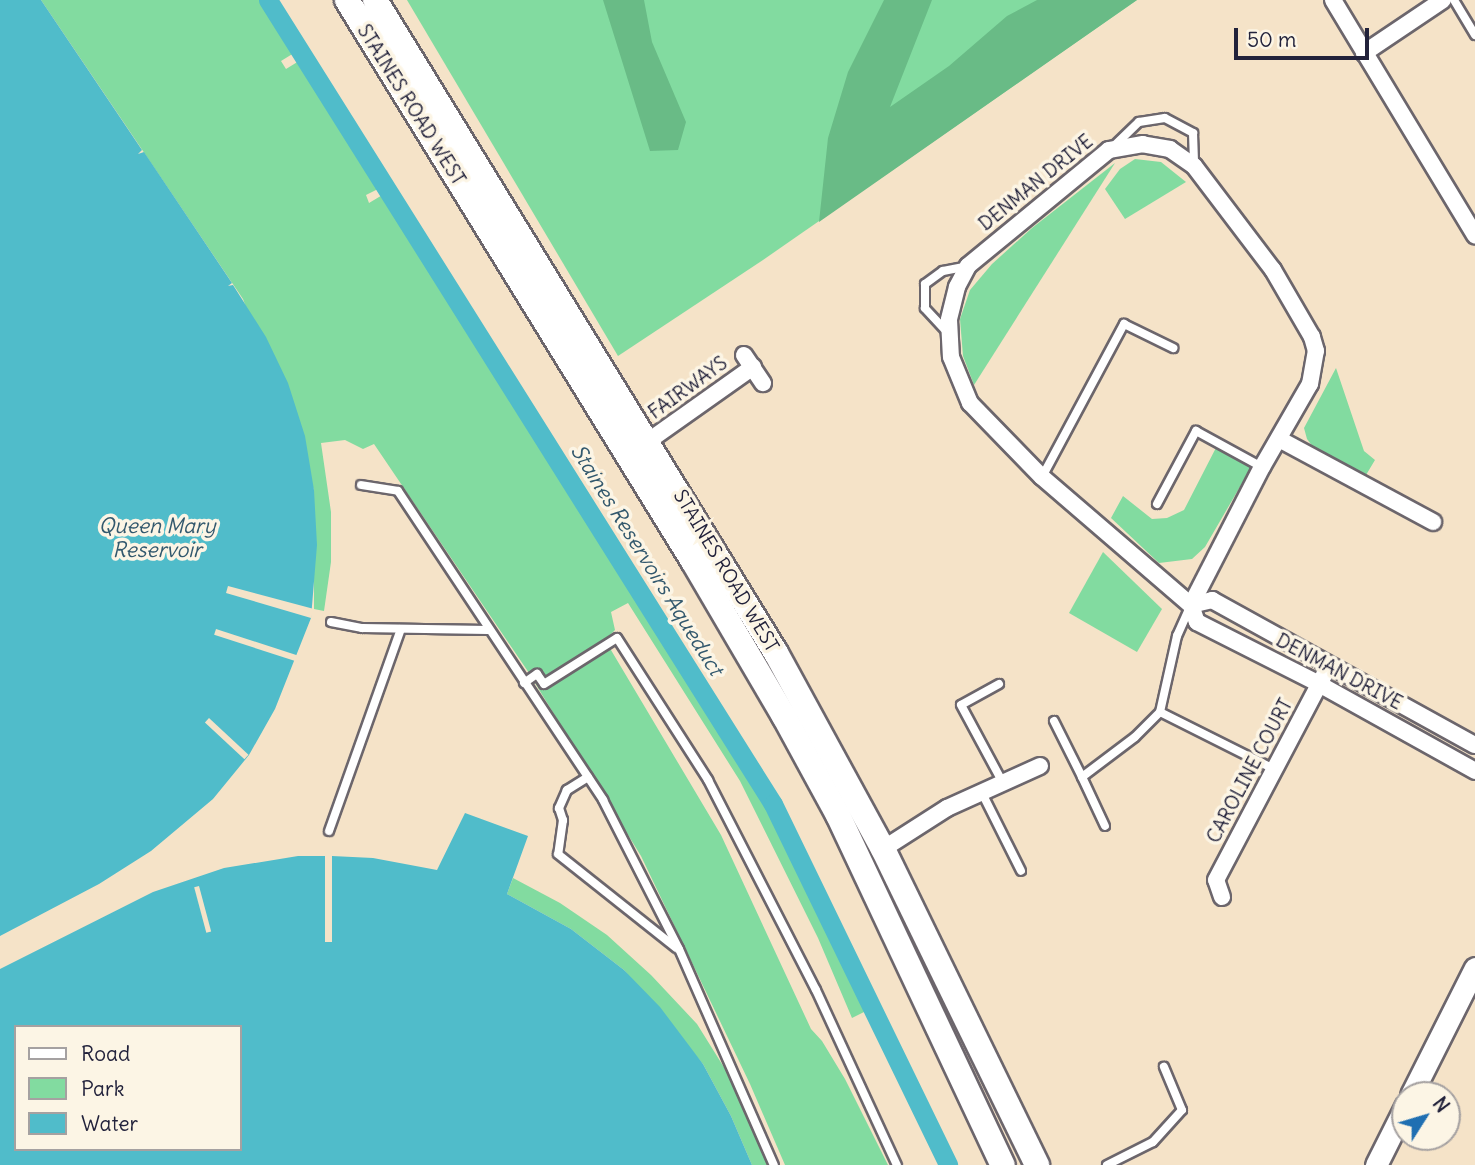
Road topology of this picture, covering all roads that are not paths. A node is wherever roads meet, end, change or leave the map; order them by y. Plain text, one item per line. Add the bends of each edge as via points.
1 (347, 0) edge
2 (375, 0) edge
3 (1332, 0) edge
4 (1443, 0) edge
5 (1454, 0) edge
6 (1475, 35) edge
7 (1364, 53) junction
8 (1109, 150) junction
9 (1194, 166) junction
10 (1475, 235) edge
11 (968, 266) junction
12 (950, 335) junction
13 (1173, 348) dead end
14 (763, 383) dead end
15 (1279, 439) junction
16 (648, 442) junction
17 (1262, 467) junction
18 (1042, 477) junction
19 (361, 485) dead end
20 (1157, 505) dead end
21 (1433, 522) dead end
22 (1191, 605) junction
23 (331, 622) dead end
24 (401, 629) junction
25 (488, 630) junction
26 (1330, 665) junction
27 (524, 683) junction
28 (999, 684) dead end
29 (1319, 684) junction
30 (1160, 712) junction
31 (1054, 721) dead end
32 (1475, 745) edge
33 (1040, 766) dead end
34 (1274, 769) junction
35 (1475, 771) edge
36 (1082, 776) junction
37 (588, 777) junction
38 (1003, 783) junction
39 (982, 793) junction
40 (1105, 826) dead end
41 (328, 831) dead end
42 (883, 849) junction
43 (1021, 872) dead end
44 (1222, 897) dead end
45 (678, 950) junction
46 (1475, 968) edge
47 (1164, 1067) dead end
48 (1418, 1081) edge
49 (1391, 1135) edge
50 (774, 1165) edge
51 (897, 1165) edge
52 (1003, 1165) edge
53 (1037, 1165) edge
54 (1107, 1165) edge
55 (1376, 1165) edge

1 - 52 highway, STAINES ROAD WEST via 785,716 838,816
2 - 16 highway, STAINES ROAD WEST
3 - 7 street
4 - 7 street
5 - 6 lane
7 - 10 street
8 - 9 street, DENMAN DRIVE via 1143,144 1170,149
8 - 9 lane via 1139,122 1166,118 1192,133
8 - 11 street, DENMAN DRIVE
9 - 15 street, DENMAN DRIVE via 1273,270 1312,337 1316,351 1310,384
11 - 12 street, DENMAN DRIVE via 957,287
11 - 12 lane via 943,271 925,284 925,308
12 - 18 street, DENMAN DRIVE via 951,357 970,403
13 - 18 lane via 1124,324
14 - 16 street, FAIRWAYS via 749,361
15 - 17 street, DENMAN DRIVE
15 - 21 street
16 - 42 highway, STAINES ROAD WEST via 776,653
17 - 20 lane via 1196,431
17 - 22 street, DENMAN DRIVE
18 - 22 street, DENMAN DRIVE
19 - 25 lane via 398,491
22 - 26 street, DENMAN DRIVE via 1212,600
22 - 29 street, DENMAN DRIVE via 1197,622
22 - 30 lane via 1177,636
23 - 24 lane
24 - 25 lane
24 - 41 lane
25 - 27 lane
26 - 29 street, CAROLINE COURT
26 - 32 street, DENMAN DRIVE
27 - 37 lane
27 - 51 lane via 537,674 544,684 617,638 708,780 816,990
28 - 38 lane via 961,705
29 - 34 street, CAROLINE COURT
29 - 35 street, DENMAN DRIVE
30 - 34 lane
30 - 36 lane
31 - 36 lane
33 - 38 street
34 - 44 street, CAROLINE COURT via 1216,880
36 - 40 lane
37 - 45 lane
37 - 45 lane via 567,790 559,808 563,820 558,854
38 - 39 street
39 - 42 street via 923,822
39 - 43 lane
42 - 53 highway, STAINES ROAD WEST
45 - 50 lane
46 - 48 main road
47 - 54 lane via 1182,1110 1153,1142
49 - 55 main road

